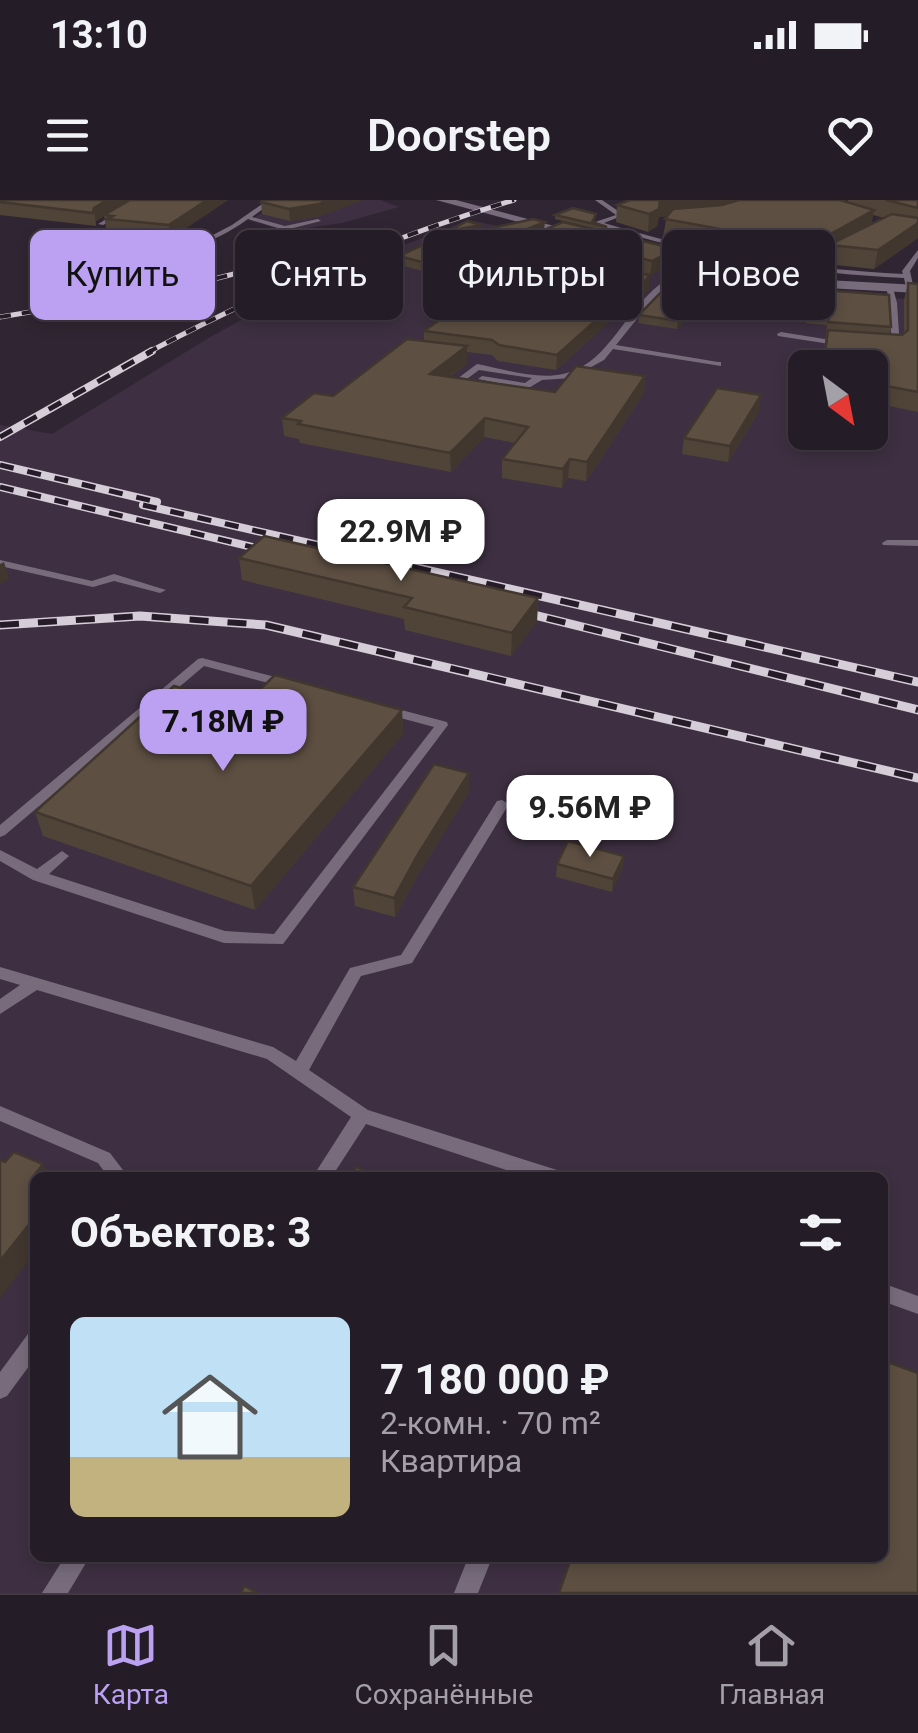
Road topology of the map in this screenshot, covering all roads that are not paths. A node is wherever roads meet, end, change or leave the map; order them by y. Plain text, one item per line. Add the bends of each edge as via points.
1 (144, 200) edge
2 (272, 200) edge
3 (442, 200) edge
4 (598, 200) edge
5 (631, 212) edge
6 (622, 215) junction
7 (243, 219) junction
8 (222, 220) dead end
9 (318, 221) edge
10 (525, 222) junction
11 (101, 224) edge
12 (666, 228) edge
13 (505, 230) edge
14 (560, 230) edge
15 (215, 235) edge
16 (650, 238) junction
17 (642, 241) edge
18 (918, 252) edge
19 (835, 285) edge
20 (911, 285) edge
21 (662, 287) edge
22 (889, 288) junction
23 (835, 299) edge
24 (840, 300) edge
25 (858, 301) edge
26 (893, 303) junction
27 (781, 334) dead end
28 (610, 346) junction
29 (861, 346) edge
30 (878, 347) edge
31 (461, 356) edge
32 (718, 364) dead end
33 (541, 376) junction
34 (568, 376) junction
35 (482, 379) edge
36 (456, 382) edge
37 (888, 543) dead end
38 (918, 543) edge
39 (0, 563) edge
40 (160, 590) dead end
41 (294, 686) edge
42 (368, 706) edge
43 (502, 804) dead end
44 (0, 832) edge
45 (0, 855) edge
46 (62, 856) dead end
47 (38, 876) junction
48 (0, 973) edge
49 (33, 984) junction
50 (0, 1008) edge
51 (299, 1072) junction
52 (0, 1113) edge
53 (362, 1115) junction
54 (115, 1172) edge
55 (326, 1172) edge
56 (538, 1172) edge
57 (888, 1294) edge
58 (918, 1305) edge
59 (30, 1348) edge
60 (0, 1389) edge
61 (74, 1562) edge
62 (478, 1562) edge
63 (54, 1593) edge
64 (466, 1593) edge

1 - 11 lane
2 - 7 lane
3 - 10 street
4 - 6 lane
5 - 6 lane
6 - 16 lane via 597,223
7 - 8 lane
7 - 9 lane via 288,229
7 - 15 lane
10 - 13 lane
10 - 14 street
12 - 16 lane
16 - 17 lane
16 - 20 lane via 810,272
18 - 20 lane
19 - 22 street
20 - 22 street
21 - 28 lane
22 - 26 lane
23 - 24 lane
25 - 26 lane
26 - 30 lane via 896,348
27 - 29 lane
28 - 32 lane
28 - 34 lane
31 - 34 lane
33 - 34 lane
33 - 35 lane via 527,386
33 - 36 lane via 478,367
37 - 38 lane
39 - 40 lane via 93,584 114,578
41 - 44 lane via 202,662
42 - 47 lane via 442,725 278,940 224,937
43 - 51 lane via 406,959 356,972
45 - 47 lane
46 - 47 lane
48 - 49 lane
49 - 50 lane
49 - 51 lane via 274,1054
51 - 53 lane
52 - 54 lane via 104,1158
53 - 55 lane
53 - 56 lane
57 - 58 lane
59 - 60 lane
61 - 63 lane
62 - 64 lane

